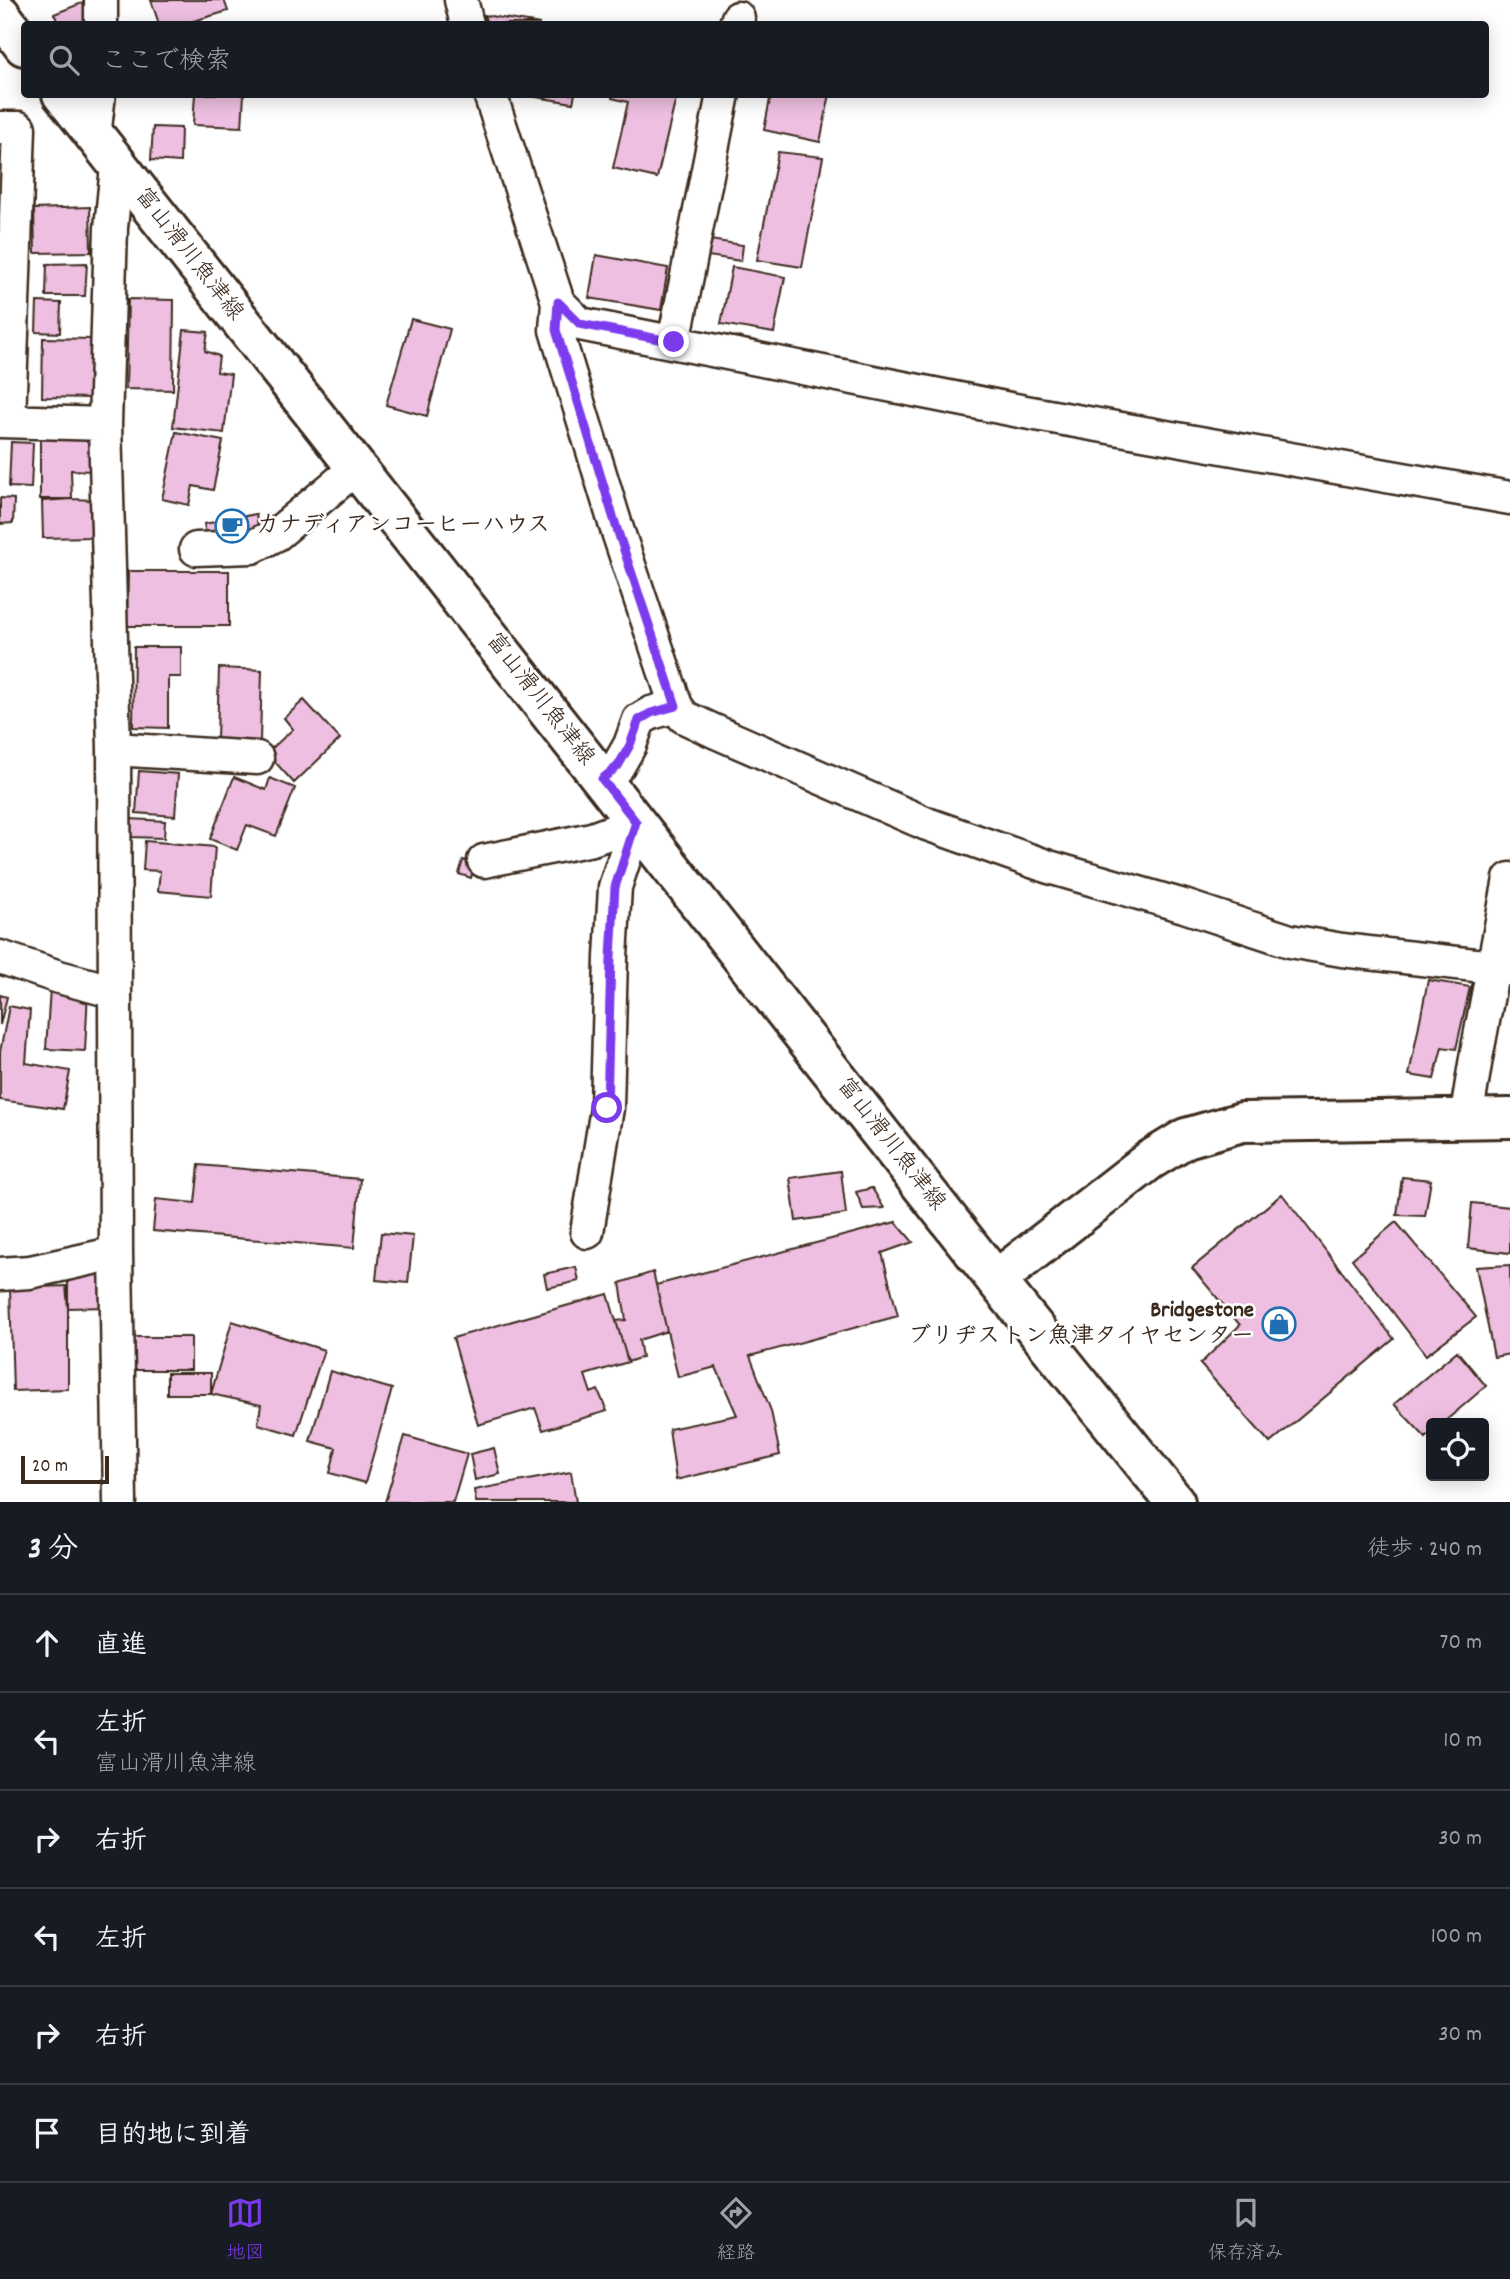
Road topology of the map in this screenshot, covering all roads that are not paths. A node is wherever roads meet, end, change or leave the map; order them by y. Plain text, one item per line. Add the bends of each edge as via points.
1 (101, 0) edge
2 (461, 0) edge
3 (0, 14) edge
4 (101, 21) edge
5 (466, 21) edge
6 (21, 42) edge
7 (64, 98) edge
8 (99, 98) edge
9 (491, 98) edge
10 (722, 98) edge
11 (0, 128) edge
12 (106, 152) junction
13 (558, 302) junction
14 (674, 342) junction
15 (4, 421) edge
16 (105, 424) junction
17 (356, 468) junction
18 (1510, 498) edge
19 (196, 549) dead end
20 (676, 706) junction
21 (114, 749) junction
22 (257, 758) dead end
23 (602, 779) junction
24 (636, 822) junction
25 (484, 861) dead end
26 (1510, 879) edge
27 (0, 957) edge
28 (1502, 967) edge
29 (115, 992) junction
30 (1510, 1118) edge
31 (1466, 1119) junction
32 (587, 1232) dead end
33 (116, 1252) junction
34 (0, 1275) edge
35 (996, 1280) junction
36 (120, 1502) edge
37 (1175, 1502) edge

1 - 4 street
2 - 5 street
3 - 6 main road
7 - 12 main road, 富山滑川魚津線
8 - 12 street
9 - 13 street
10 - 14 street
11 - 15 street via 19,128
12 - 16 street via 111,228
12 - 17 main road, 富山滑川魚津線
13 - 14 street via 580,324
13 - 20 street via 556,330
14 - 18 street via 1025,412
15 - 16 street
16 - 21 street
17 - 19 street via 277,534 252,547
17 - 23 main road, 富山滑川魚津線
20 - 23 street via 639,720 618,766
20 - 28 street via 684,717 704,727 927,824 1049,867 1290,941
21 - 22 street
21 - 29 street
23 - 24 main road, 富山滑川魚津線
24 - 25 street via 592,839
24 - 32 street via 615,887 607,1108
24 - 35 main road, 富山滑川魚津線
26 - 28 street
27 - 29 street
28 - 31 street
29 - 33 street
30 - 31 main road
31 - 35 main road via 1242,1122 1205,1131 1150,1160
33 - 34 street
33 - 36 street
35 - 37 main road, 富山滑川魚津線

